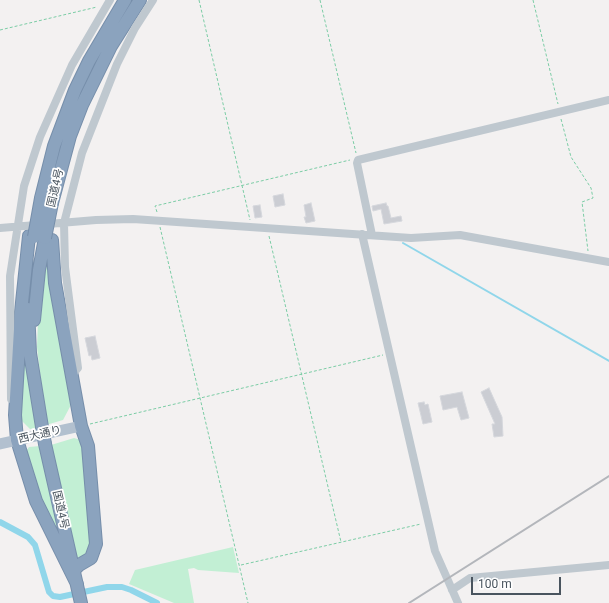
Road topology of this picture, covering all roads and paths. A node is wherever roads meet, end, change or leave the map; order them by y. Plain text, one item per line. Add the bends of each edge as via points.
1 (125, 0) edge
2 (140, 0) edge
3 (153, 0) edge
4 (200, 0) edge
5 (320, 0) edge
6 (533, 0) edge
7 (109, 6) edge
8 (0, 30) edge
9 (609, 100) edge
10 (560, 112) junction
11 (358, 160) junction
12 (242, 185) junction
13 (158, 220) junction
14 (64, 223) junction
15 (17, 226) junction
16 (251, 227) junction
17 (0, 228) edge
18 (267, 228) junction
19 (362, 234) junction
20 (372, 235) junction
21 (40, 238) junction
22 (589, 258) junction
23 (609, 262) edge
24 (389, 353) junction
25 (301, 374) junction
26 (72, 375) junction
27 (200, 398) junction
28 (15, 415) junction
29 (81, 426) junction
30 (17, 440) junction
31 (0, 444) edge
32 (428, 522) junction
33 (340, 542) junction
34 (240, 565) junction
35 (609, 565) edge
36 (74, 570) junction
37 (77, 584) junction
38 (452, 590) junction
39 (82, 603) edge
40 (248, 603) edge
41 (458, 603) edge

1 - 21 highway, 国道4号, bridge via 75,90 54,146 38,212
2 - 21 highway via 97,73 82,105 70,136 54,204
3 - 14 street via 132,26 82,153
4 - 12 path
5 - 11 path
6 - 10 path
7 - 8 path
7 - 15 street via 72,65 40,137 24,186
9 - 10 street
10 - 11 street
10 - 22 path via 571,157 591,188 593,198 582,202
11 - 12 path
11 - 20 street
12 - 13 path via 155,206
12 - 16 path
13 - 14 street
13 - 16 street
13 - 27 path
14 - 15 street
14 - 26 street via 65,267 78,368
15 - 17 street
15 - 28 street via 10,276 11,406
16 - 18 street
18 - 19 street
18 - 25 path
19 - 20 street
19 - 24 street
20 - 22 street via 411,238 460,235
21 - 26 highway via 55,283
21 - 28 highway via 21,312
21 - 36 highway, 国道4号, bridge via 35,303 35,393
22 - 23 street
24 - 25 path
24 - 32 street
25 - 27 path
25 - 33 path
26 - 29 highway
27 - 29 path
27 - 34 path
28 - 30 highway
29 - 30 main road, 西大通り
29 - 36 highway via 88,446 96,544 91,558 79,564
30 - 31 main road, 西大通り
30 - 37 highway via 36,500
32 - 33 path
32 - 38 street via 435,551
33 - 34 path
34 - 40 path
35 - 38 street via 470,578
36 - 37 highway, 国道4号
37 - 39 highway, 国道4号
38 - 41 street

